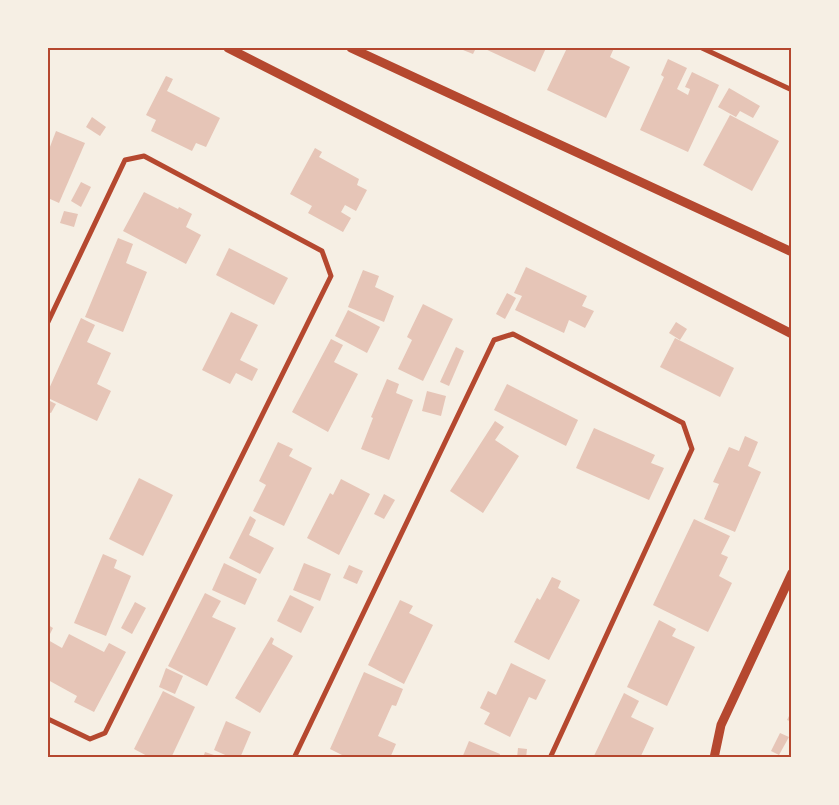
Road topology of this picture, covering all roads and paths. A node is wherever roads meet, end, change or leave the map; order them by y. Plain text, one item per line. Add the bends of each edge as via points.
1 (228, 48) edge
2 (351, 48) edge
3 (702, 48) edge
4 (792, 90) edge
5 (792, 252) edge
6 (48, 322) edge
7 (792, 334) edge
8 (792, 573) edge
9 (48, 719) edge
10 (294, 758) edge
11 (550, 758) edge
12 (714, 758) edge

1 - 7 street
2 - 5 street
3 - 4 street
6 - 9 street via 125,160 144,156 322,251 331,276 105,733 90,739
8 - 12 street via 721,725
10 - 11 street via 494,340 513,334 683,423 692,449

